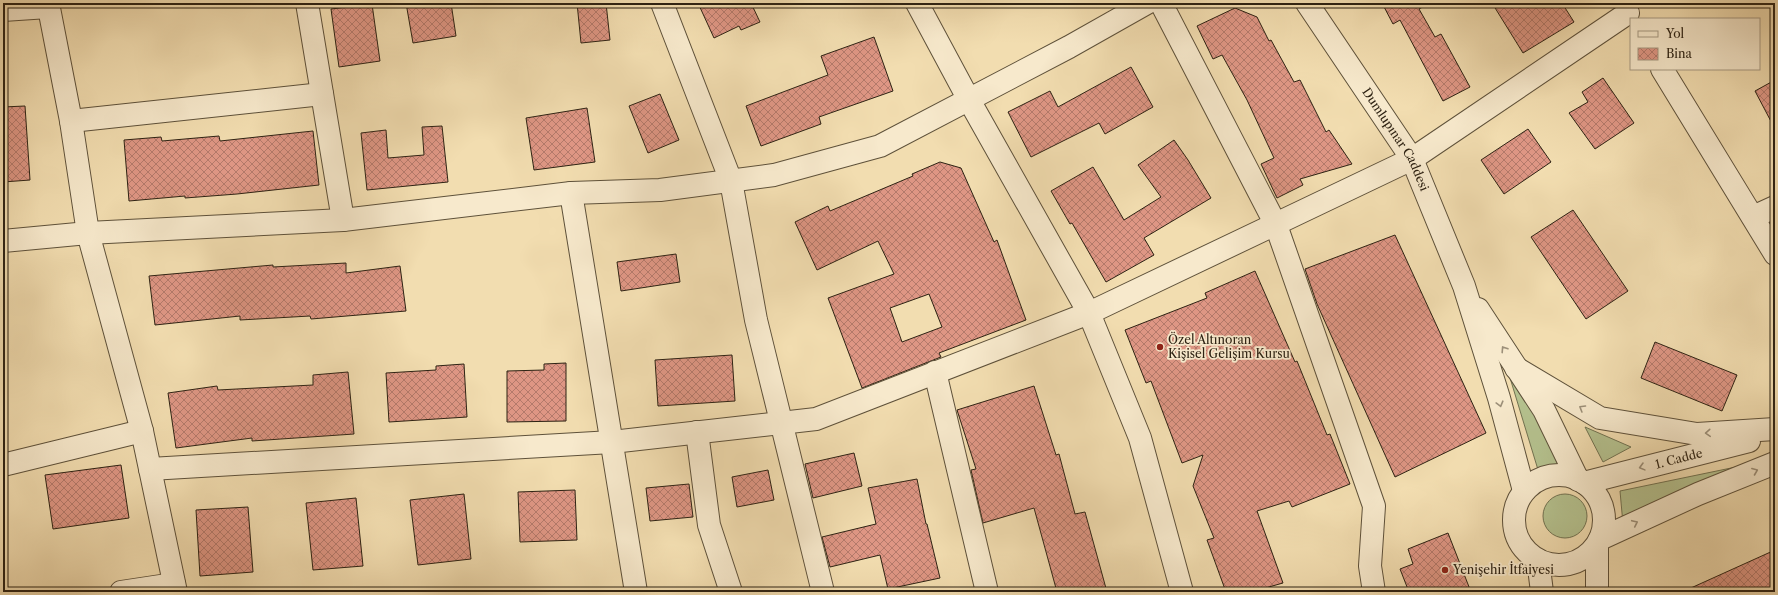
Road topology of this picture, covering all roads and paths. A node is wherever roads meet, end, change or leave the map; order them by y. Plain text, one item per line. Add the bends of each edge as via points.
1 (307, 3) edge
2 (662, 3) edge
3 (917, 3) edge
4 (1147, 3) edge
5 (1161, 3) edge
6 (1307, 3) edge
7 (48, 5) edge
8 (3, 10) edge
9 (1627, 12) edge
10 (1663, 70) edge
11 (322, 94) junction
12 (968, 100) junction
13 (71, 121) junction
14 (1412, 159) junction
15 (731, 181) junction
16 (571, 194) junction
17 (1775, 207) edge
18 (1753, 217) junction
19 (343, 220) junction
20 (1276, 225) junction
21 (88, 233) junction
22 (3, 241) edge
23 (1775, 254) edge
24 (1464, 286) junction
25 (1089, 313) junction
26 (1516, 368) junction
27 (936, 372) junction
28 (781, 422) junction
29 (1775, 429) edge
30 (142, 431) junction
31 (697, 432) junction
32 (1775, 435) edge
33 (612, 442) junction
34 (1775, 463) edge
35 (3, 465) edge
36 (150, 470) junction
37 (1581, 481) junction
38 (1524, 491) junction
39 (1598, 543) junction
40 (1538, 560) junction
41 (175, 588) edge
42 (121, 592) edge
43 (636, 592) edge
44 (731, 592) edge
45 (823, 592) edge
46 (987, 592) edge
47 (1182, 592) edge
48 (1374, 592) edge
49 (1542, 592) edge
50 (1597, 592) edge

1 - 11 street
2 - 15 street
3 - 12 street
4 - 12 street
5 - 20 street
6 - 14 street, Dumlupınar Caddesi
7 - 8 street
7 - 13 street
9 - 14 street
10 - 18 street
11 - 13 street
11 - 19 street
12 - 15 street via 880,146 774,175
12 - 25 street
13 - 21 street
14 - 20 street
14 - 24 street, Dumlupınar Caddesi
15 - 16 street via 660,190
15 - 28 street via 756,320
16 - 19 street
16 - 33 street
17 - 18 street
18 - 23 street
19 - 21 street
20 - 25 street
20 - 48 street via 1374,506 1370,566
21 - 22 street
21 - 30 street
26 -> 24 street, Dumlupınar Caddesi
24 -> 38 street, Dumlupınar Caddesi
25 - 27 street
25 - 47 street via 1140,438
29 -> 26 street via 1697,434 1600,418
26 - 37 street, Dumlupınar Caddesi via 1544,410
27 - 28 street via 816,418
27 - 46 street
28 - 31 street
28 - 45 street
30 - 35 street
30 - 36 street
31 - 33 street
31 - 44 street via 709,525
32 -> 37 street, 1. Cadde
33 - 36 street
33 - 43 street
39 -> 34 street via 1698,494
36 - 41 street
37 - 38 street via 1572,477 1545,478
37 - 39 street via 1595,492 1602,505 1605,519
38 - 40 street via 1516,507 1514,522 1518,537 1526,550
39 - 40 street via 1588,556 1563,566 1550,565
39 - 50 street
40 - 49 street
41 - 42 street

